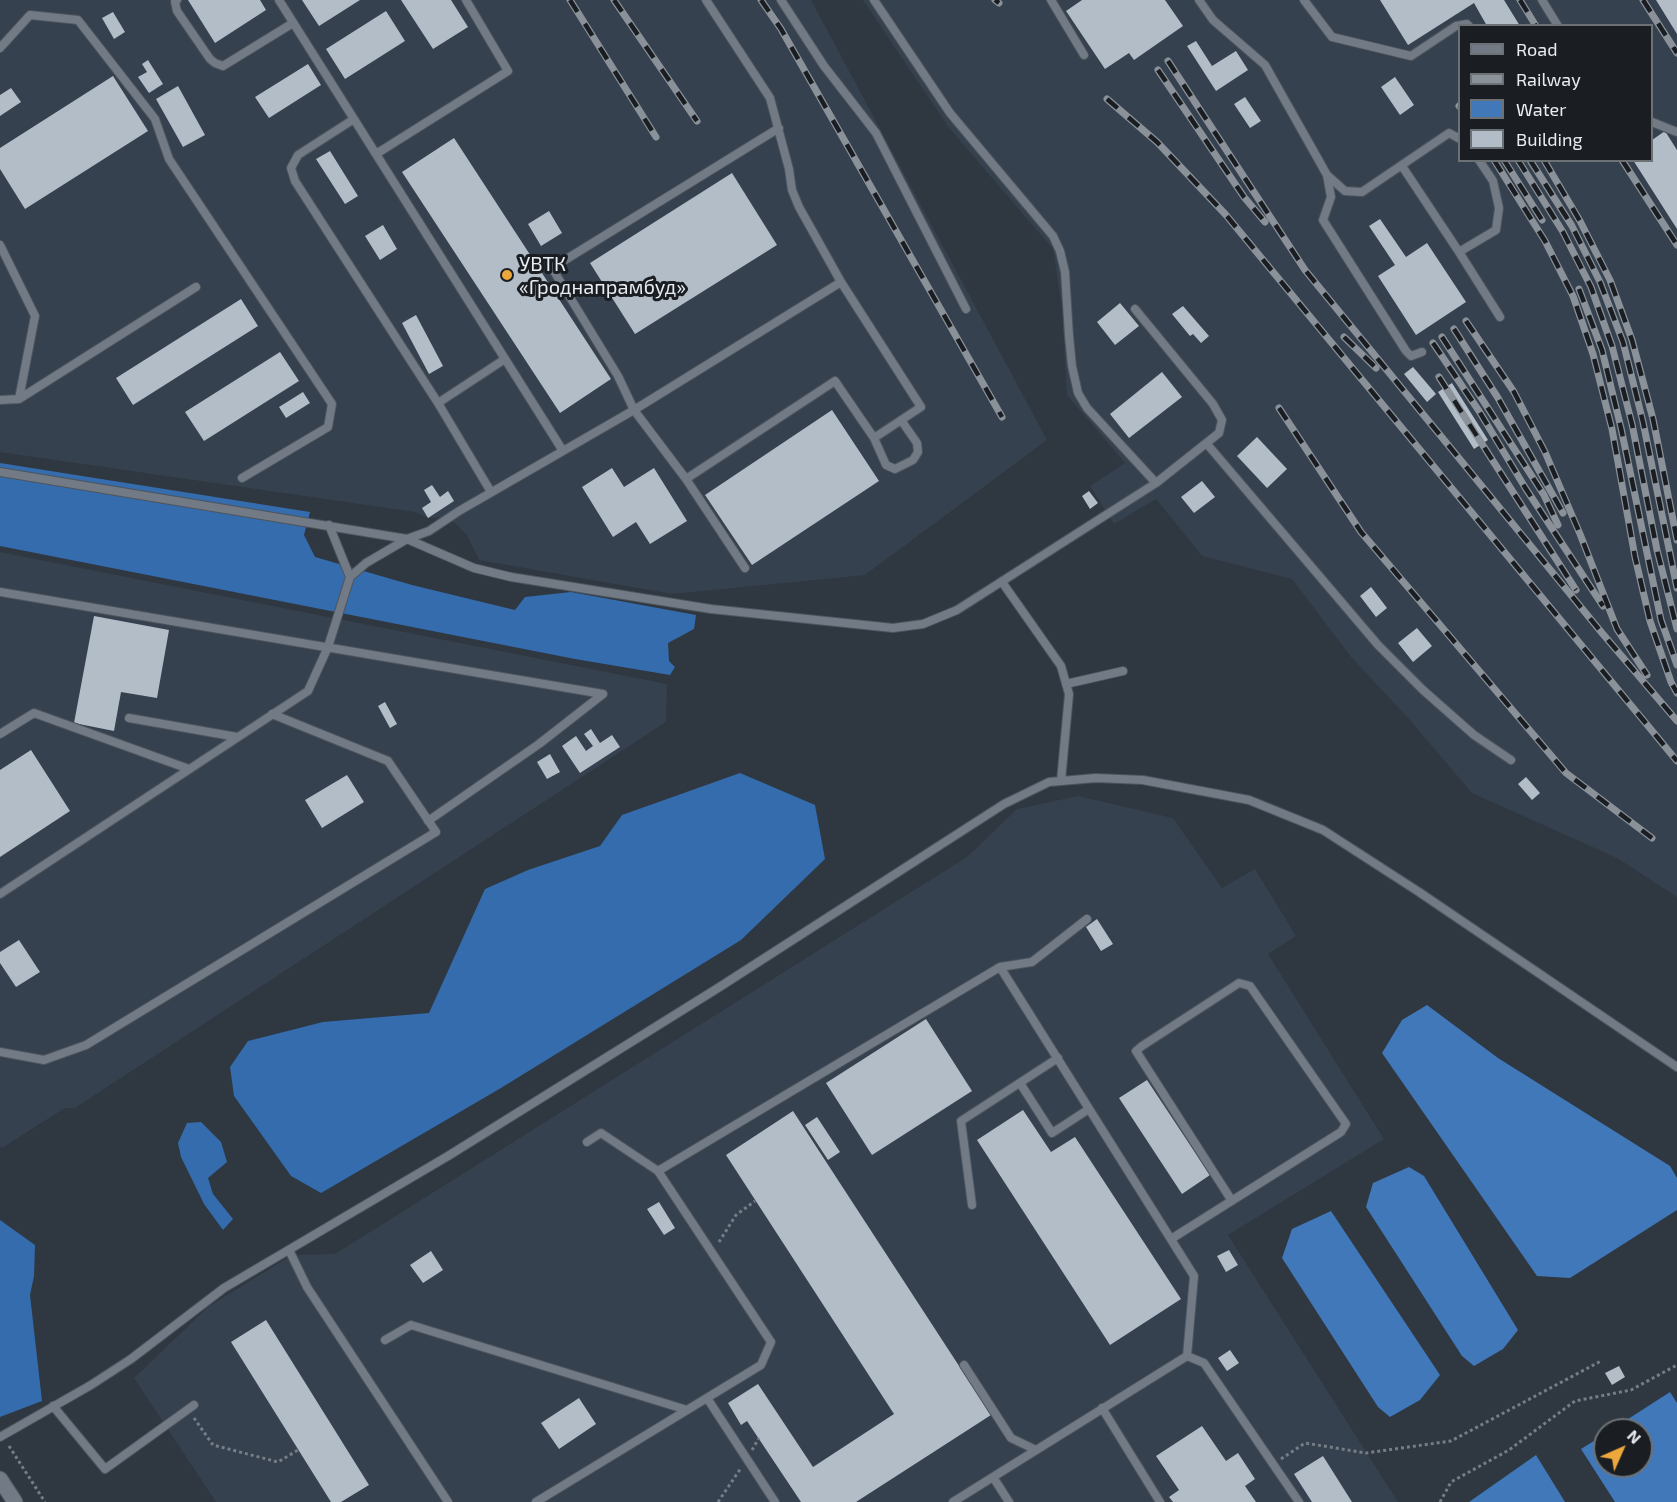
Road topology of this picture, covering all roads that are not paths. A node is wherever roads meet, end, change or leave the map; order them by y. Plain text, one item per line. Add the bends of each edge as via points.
1 (177, 0) edge
2 (279, 0) edge
3 (466, 0) edge
4 (706, 0) edge
5 (781, 0) edge
6 (874, 0) edge
7 (1051, 0) edge
8 (1199, 0) edge
9 (1304, 0) edge
10 (1542, 0) edge
11 (293, 23) junction
12 (1557, 24) edge
13 (1458, 26) edge
14 (0, 48) edge
15 (1084, 54) dead end
16 (354, 119) junction
17 (1653, 122) edge
18 (778, 128) junction
19 (1677, 132) edge
20 (1458, 138) edge
21 (376, 154) junction
22 (1480, 162) edge
23 (1402, 166) junction
24 (1327, 175) junction
25 (0, 245) edge
26 (1459, 252) junction
27 (841, 282) junction
28 (196, 287) dead end
29 (966, 309) dead end
30 (1135, 309) dead end
31 (1500, 317) dead end
32 (1422, 352) dead end
33 (505, 359) junction
34 (18, 399) junction
35 (0, 400) edge
36 (438, 402) junction
37 (634, 410) junction
38 (902, 420) junction
39 (874, 438) junction
40 (1208, 444) junction
41 (562, 451) junction
42 (0, 472) edge
43 (242, 478) dead end
44 (686, 479) junction
45 (1156, 483) junction
46 (491, 492) junction
47 (329, 525) junction
48 (407, 538) junction
49 (745, 568) dead end
50 (350, 577) junction
51 (1002, 582) junction
52 (0, 592) edge
53 (328, 647) junction
54 (1123, 671) dead end
55 (1066, 684) junction
56 (272, 714) junction
57 (129, 718) dead end
58 (0, 734) edge
59 (237, 737) junction
60 (1511, 760) dead end
61 (189, 769) junction
62 (1061, 781) junction
63 (428, 821) junction
64 (0, 894) edge
65 (1087, 919) dead end
66 (1000, 967) junction
67 (0, 1052) edge
68 (1058, 1058) junction
69 (1677, 1067) edge
70 (1020, 1083) junction
71 (1089, 1109) junction
72 (587, 1142) dead end
73 (658, 1171) junction
74 (1232, 1201) dead end
75 (972, 1205) dead end
76 (1171, 1239) junction
77 (289, 1250) junction
78 (385, 1340) dead end
79 (1187, 1356) junction
80 (964, 1365) dead end
81 (707, 1398) junction
82 (53, 1406) junction
83 (191, 1407) road end
84 (1102, 1408) junction
85 (687, 1410) junction
86 (1, 1436) edge
87 (1036, 1450) junction
88 (993, 1477) junction
89 (0, 1479) edge
90 (15, 1502) edge
91 (448, 1502) edge
92 (536, 1502) edge
93 (775, 1502) edge
94 (953, 1502) edge
95 (1009, 1502) edge
96 (1160, 1502) edge
97 (1299, 1502) edge

1 - 11 lane via 177,11 203,49 223,66
2 - 11 lane
3 - 21 lane via 508,71
4 - 18 lane via 770,98
5 - 29 lane via 824,66 876,133
6 - 45 lane via 950,113 1053,236 1065,272 1071,356 1078,393 1087,408
7 - 15 lane
8 - 24 lane via 1213,20 1265,65
9 - 13 lane via 1332,37 1411,56
10 - 12 lane
11 - 16 lane
14 - 43 lane via 30,15 78,20 155,119 169,159 332,404 328,427
16 - 21 lane
16 - 36 lane via 298,155 291,168 295,181
17 - 19 lane
18 - 27 lane via 792,190
18 - 37 lane via 552,268 618,376
20 - 23 lane via 1449,133
21 - 33 lane
22 - 26 lane via 1493,181 1499,208 1496,230
23 - 24 lane via 1362,192 1345,191
23 - 26 lane
24 - 32 lane via 1331,197 1323,220 1406,351 1411,356
25 - 34 lane via 35,316
26 - 31 lane
27 - 37 lane
27 - 38 lane via 921,408
28 - 34 lane
30 - 40 lane via 1222,420 1219,433
33 - 36 lane
33 - 41 lane
34 - 35 lane
36 - 46 lane
37 - 41 lane
37 - 44 lane
38 - 39 lane
38 - 39 lane via 917,443 918,452 913,460 895,470 886,465
39 - 44 lane via 835,381
40 - 45 lane
40 - 60 lane via 1378,645 1465,728
41 - 46 lane
42 - 47 lane
44 - 49 lane
45 - 51 lane
46 - 48 lane via 429,531
47 - 48 lane
47 - 50 lane
48 - 50 lane
48 - 51 lane via 474,568 511,578 711,609 894,628 923,624 957,610
50 - 53 lane
51 - 55 lane via 1061,666
52 - 53 lane
53 - 56 lane via 308,691
53 - 63 lane via 603,694
54 - 55 lane
55 - 62 lane via 1069,694
56 - 59 lane
56 - 63 lane via 388,761
57 - 59 lane
58 - 61 lane via 34,714
59 - 61 lane
61 - 64 lane
62 - 69 lane via 1096,778 1167,784 1249,800 1323,830
62 - 77 lane via 1049,782 1004,804 718,988
63 - 67 lane via 435,832 86,1045 44,1060
65 - 66 lane via 1032,962
66 - 68 lane
66 - 73 lane
68 - 70 lane
68 - 71 lane
70 - 71 lane via 1052,1132
70 - 75 lane via 961,1121
71 - 76 lane
72 - 73 lane via 601,1132
73 - 81 lane via 771,1342 761,1365
74 - 76 lane via 1137,1051 1239,983 1250,986 1346,1124 1341,1132 1221,1208
76 - 79 lane via 1194,1276
77 - 82 lane via 224,1288 131,1359
77 - 91 lane via 307,1287
78 - 85 lane via 411,1325
79 - 84 lane
79 - 97 lane via 1204,1364
80 - 87 lane via 1011,1438
81 - 85 lane
81 - 93 lane
82 - 83 lane via 105,1469
82 - 86 lane
84 - 87 lane
84 - 96 lane
85 - 92 lane
87 - 88 lane
88 - 94 lane
88 - 95 lane
89 - 90 street

